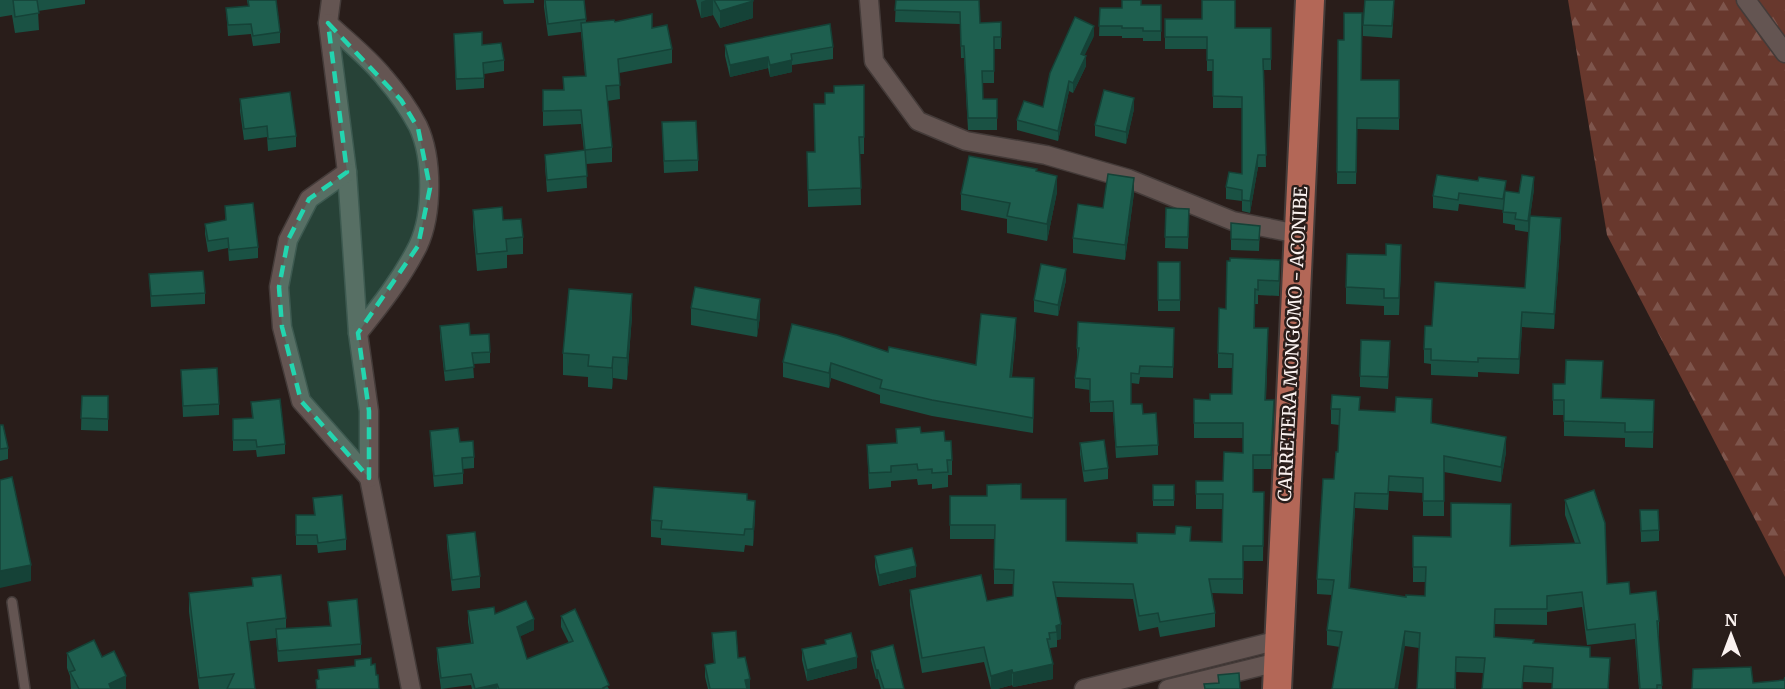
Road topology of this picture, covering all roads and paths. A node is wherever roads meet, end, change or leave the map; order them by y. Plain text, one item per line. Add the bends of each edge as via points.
1 (331, 0) edge
2 (869, 0) edge
3 (1310, 0) edge
4 (1746, 0) edge
5 (328, 23) junction
6 (1785, 53) edge
7 (347, 172) junction
8 (1298, 234) junction
9 (358, 333) junction
10 (369, 478) junction
11 (12, 602) dead end
12 (1278, 664) edge
13 (25, 689) edge
14 (411, 689) edge
15 (1084, 689) edge
16 (1168, 689) edge

1 - 5 street
2 - 8 street via 874,61 918,121 966,141 1046,155 1129,179 1233,221
3 - 8 main road, CARRETERA MONGOMO - ACONIBE
4 - 6 street
5 - 7 street
5 - 9 street via 383,75 401,100 418,128 430,188 427,219 418,246 385,300
7 - 9 street
7 - 10 street via 309,199 288,240 279,287 282,327 301,401
8 - 12 main road, CARRETERA MONGOMO - ACONIBE
9 - 10 street via 369,411
10 - 14 street
11 - 13 lane
12 - 15 street
12 - 16 street

